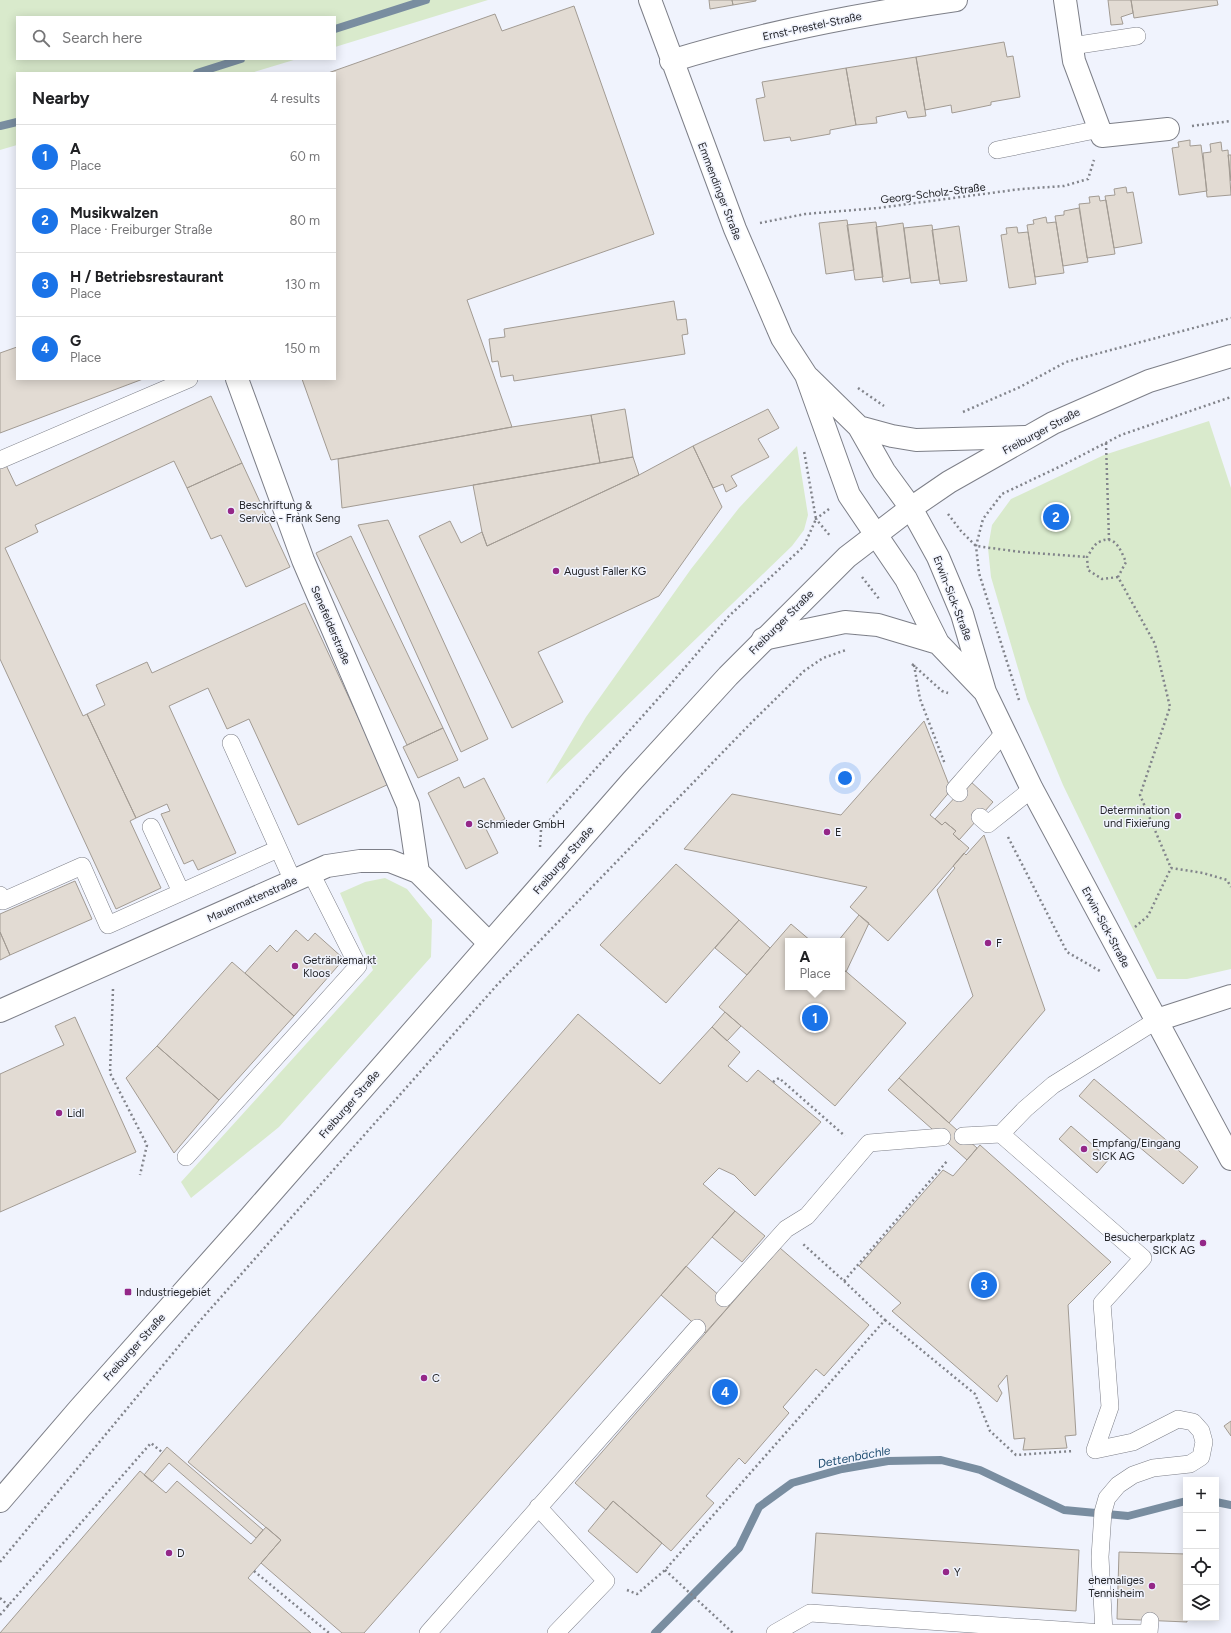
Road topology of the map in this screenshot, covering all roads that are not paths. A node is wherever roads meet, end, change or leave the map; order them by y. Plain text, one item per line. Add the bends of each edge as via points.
1 (650, 0) edge
2 (956, 0) edge
3 (1065, 0) edge
4 (1137, 36) dead end
5 (1072, 46) junction
6 (671, 61) junction
7 (1168, 129) road end
8 (1101, 132) junction
9 (997, 150) dead end
10 (1231, 356) edge
11 (806, 375) junction
12 (187, 380) edge
13 (236, 380) edge
14 (859, 427) junction
15 (1026, 437) junction
16 (0, 460) edge
17 (911, 508) junction
18 (876, 535) junction
19 (763, 639) junction
20 (938, 643) junction
21 (987, 698) junction
22 (1004, 733) junction
23 (231, 743) dead end
24 (1032, 789) junction
25 (957, 791) road end
26 (980, 817) dead end
27 (151, 827) dead end
28 (278, 849) junction
29 (418, 872) junction
30 (302, 877) junction
31 (181, 892) junction
32 (0, 895) edge
33 (489, 944) junction
34 (1231, 996) edge
35 (0, 1011) edge
36 (1156, 1020) junction
37 (1001, 1134) junction
38 (963, 1136) dead end
39 (942, 1137) dead end
40 (186, 1157) dead end
41 (1231, 1159) edge
42 (724, 1298) dead end
43 (697, 1328) dead end
44 (2, 1495) edge
45 (538, 1507) junction
46 (1147, 1629) edge
47 (428, 1633) edge
48 (556, 1633) edge
49 (775, 1633) edge
50 (1104, 1633) edge

1 - 6 street, Emmendinger Straße
2 - 6 street, Ernst-Prestel-Straße via 785,30
3 - 5 street
4 - 5 lane
5 - 8 street via 1074,61
6 - 11 street, Emmendinger Straße via 734,229 782,338
7 - 8 street
8 - 9 lane
10 - 15 street, Freiburger Straße via 1149,381 1053,422
11 - 14 street, Emmendinger Straße
11 - 18 street, Emmendinger Straße via 849,495
12 - 16 lane
13 - 29 street, Senefelderstraße via 303,560 408,805
14 - 15 street, Emmendinger Straße via 916,440
14 - 17 street, Emmendinger Straße via 884,471
15 - 17 street, Freiburger Straße via 949,482
17 - 18 street, Freiburger Straße
17 - 21 street, Erwin-Sick-Straße via 938,557 962,614
18 - 19 street, Freiburger Straße via 847,557
18 - 20 street, Erwin-Sick-Straße via 906,579
19 - 20 street, Erwin-Sick-Straße via 845,622 878,625
19 - 33 street, Freiburger Straße via 632,781
20 - 21 street, Erwin-Sick-Straße
21 - 22 street, Erwin-Sick-Straße
22 - 24 street, Erwin-Sick-Straße
22 - 25 lane
23 - 28 lane
24 - 26 lane via 988,824
24 - 36 street, Erwin-Sick-Straße
27 - 31 lane
28 - 30 lane
28 - 31 lane
29 - 30 street, Mauermattenstraße via 390,861 360,861 327,866
29 - 33 street, Mauermattenstraße
30 - 35 street, Mauermattenstraße
30 - 40 lane via 358,966
31 - 32 lane via 108,925 82,866 3,901
33 - 44 street, Freiburger Straße
34 - 36 street
36 - 37 lane via 1053,1085
36 - 41 street, Erwin-Sick-Straße
37 - 38 lane
37 - 50 lane via 1144,1258 1102,1303 1110,1407 1096,1457 1178,1419 1193,1422 1201,1431 1204,1442 1201,1457 1190,1464 1153,1468 1133,1475 1118,1485 1108,1498 1103,1512 1100,1557
39 - 42 lane via 869,1143 807,1216 786,1229
43 - 45 lane
45 - 47 lane
45 - 48 lane via 606,1581
46 - 50 lane
49 - 50 lane via 810,1613

